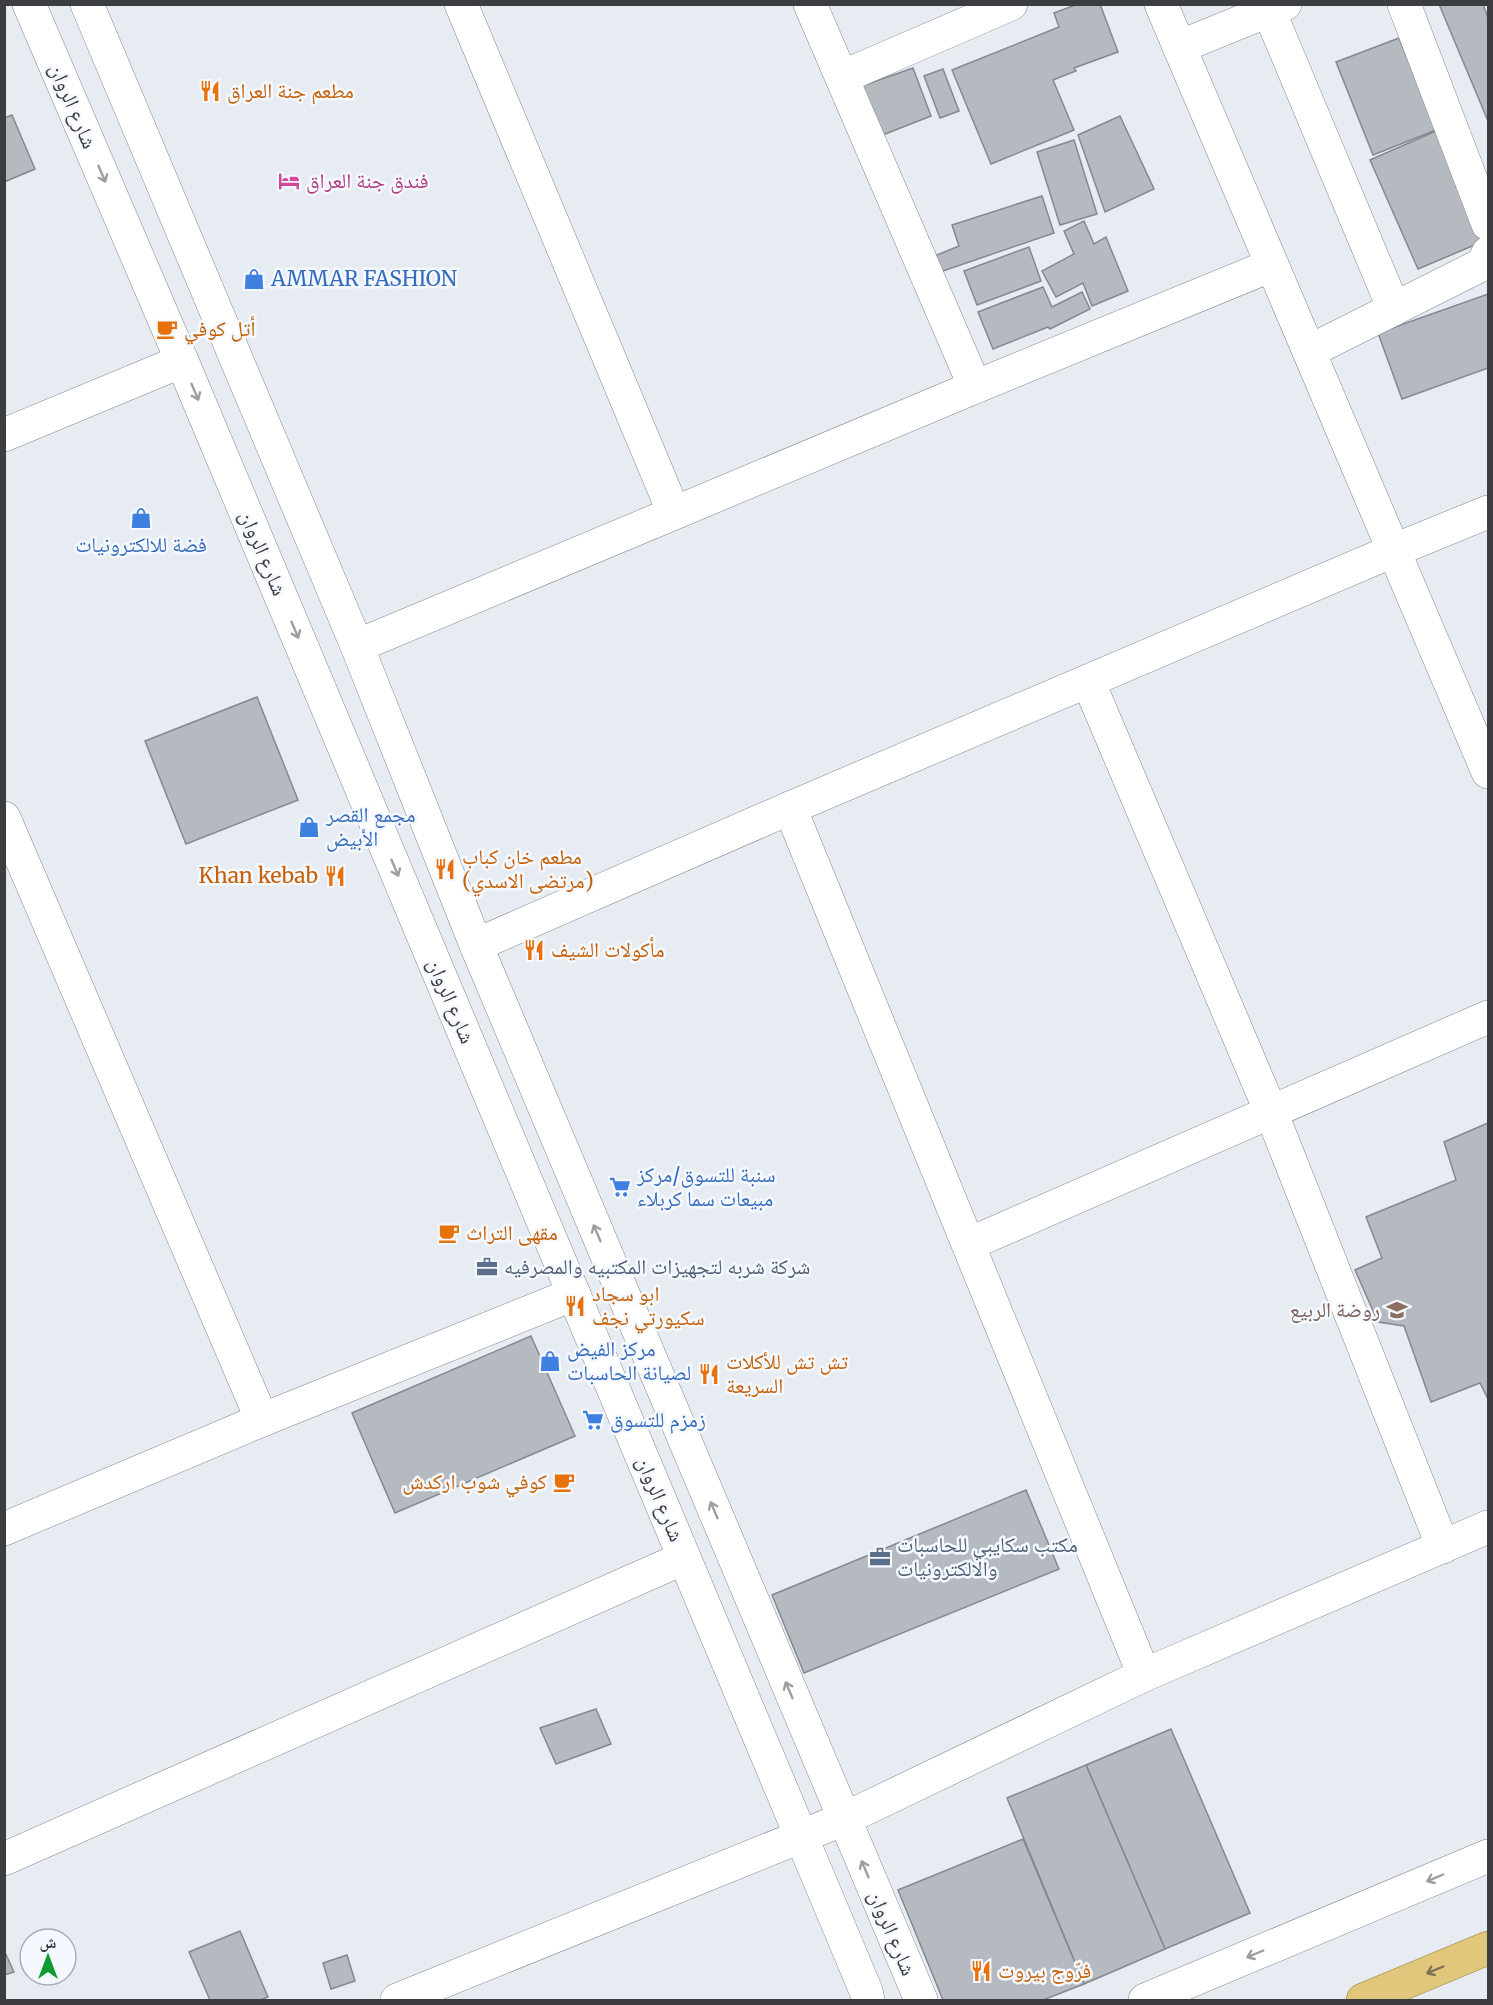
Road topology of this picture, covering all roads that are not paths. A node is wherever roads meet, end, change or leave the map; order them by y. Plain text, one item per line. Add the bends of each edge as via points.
1 (29, 4) edge
2 (87, 4) edge
3 (461, 4) edge
4 (810, 4) edge
5 (1011, 4) edge
6 (1161, 4) edge
7 (1404, 4) edge
8 (1277, 8) edge
9 (1179, 46) junction
10 (842, 77) junction
11 (1488, 224) edge
12 (1488, 253) edge
13 (1272, 265) junction
14 (1394, 309) junction
15 (1310, 351) junction
16 (182, 361) junction
17 (975, 387) junction
18 (4, 435) edge
19 (1488, 512) edge
20 (674, 513) junction
21 (1395, 550) junction
22 (357, 646) junction
23 (1088, 681) junction
24 (1488, 772) edge
25 (790, 808) junction
26 (4, 818) edge
27 (476, 945) junction
28 (1488, 1017) edge
29 (1271, 1112) junction
30 (969, 1244) junction
31 (574, 1294) junction
32 (262, 1420) junction
33 (1488, 1527) edge
34 (4, 1529) edge
35 (1443, 1546) junction
36 (684, 1558) junction
37 (1144, 1675) junction
38 (844, 1819) junction
39 (801, 1836) junction
40 (1488, 1856) edge
41 (4, 1859) edge
42 (1488, 1948) edge
43 (397, 2001) edge
44 (868, 2001) edge
45 (921, 2001) edge
46 (1145, 2001) edge
47 (1363, 2001) edge

1 -> 16 street, شارع الروان
2 - 22 street, شارع الروان
3 - 20 street
4 - 10 street
5 - 10 street
6 - 9 street
7 - 11 street
8 - 9 street
8 - 14 street
9 - 13 street
10 - 17 street
12 - 14 street via 1483,264
13 - 15 street
13 - 17 street
14 - 15 street
15 - 21 street
16 - 18 street
16 -> 31 street, شارع الروان
17 - 20 street
19 - 21 street
20 - 22 street
21 - 23 street
21 - 24 street
22 - 27 street, شارع الروان
23 - 25 street
23 - 29 street
25 - 27 street
25 - 30 street
26 - 32 street
38 -> 27 street, شارع الروان
28 - 29 street
29 - 30 street
29 - 35 street
30 - 37 street
31 - 32 street
31 - 36 street, شارع الروان
32 - 34 street
33 - 35 street
35 - 37 street
36 - 39 street, شارع الروان
36 - 41 street
37 - 38 street
38 - 39 street
45 -> 38 street, شارع الروان
39 - 43 street
39 - 44 street, شارع الروان
40 -> 46 street
42 -> 47 main road

